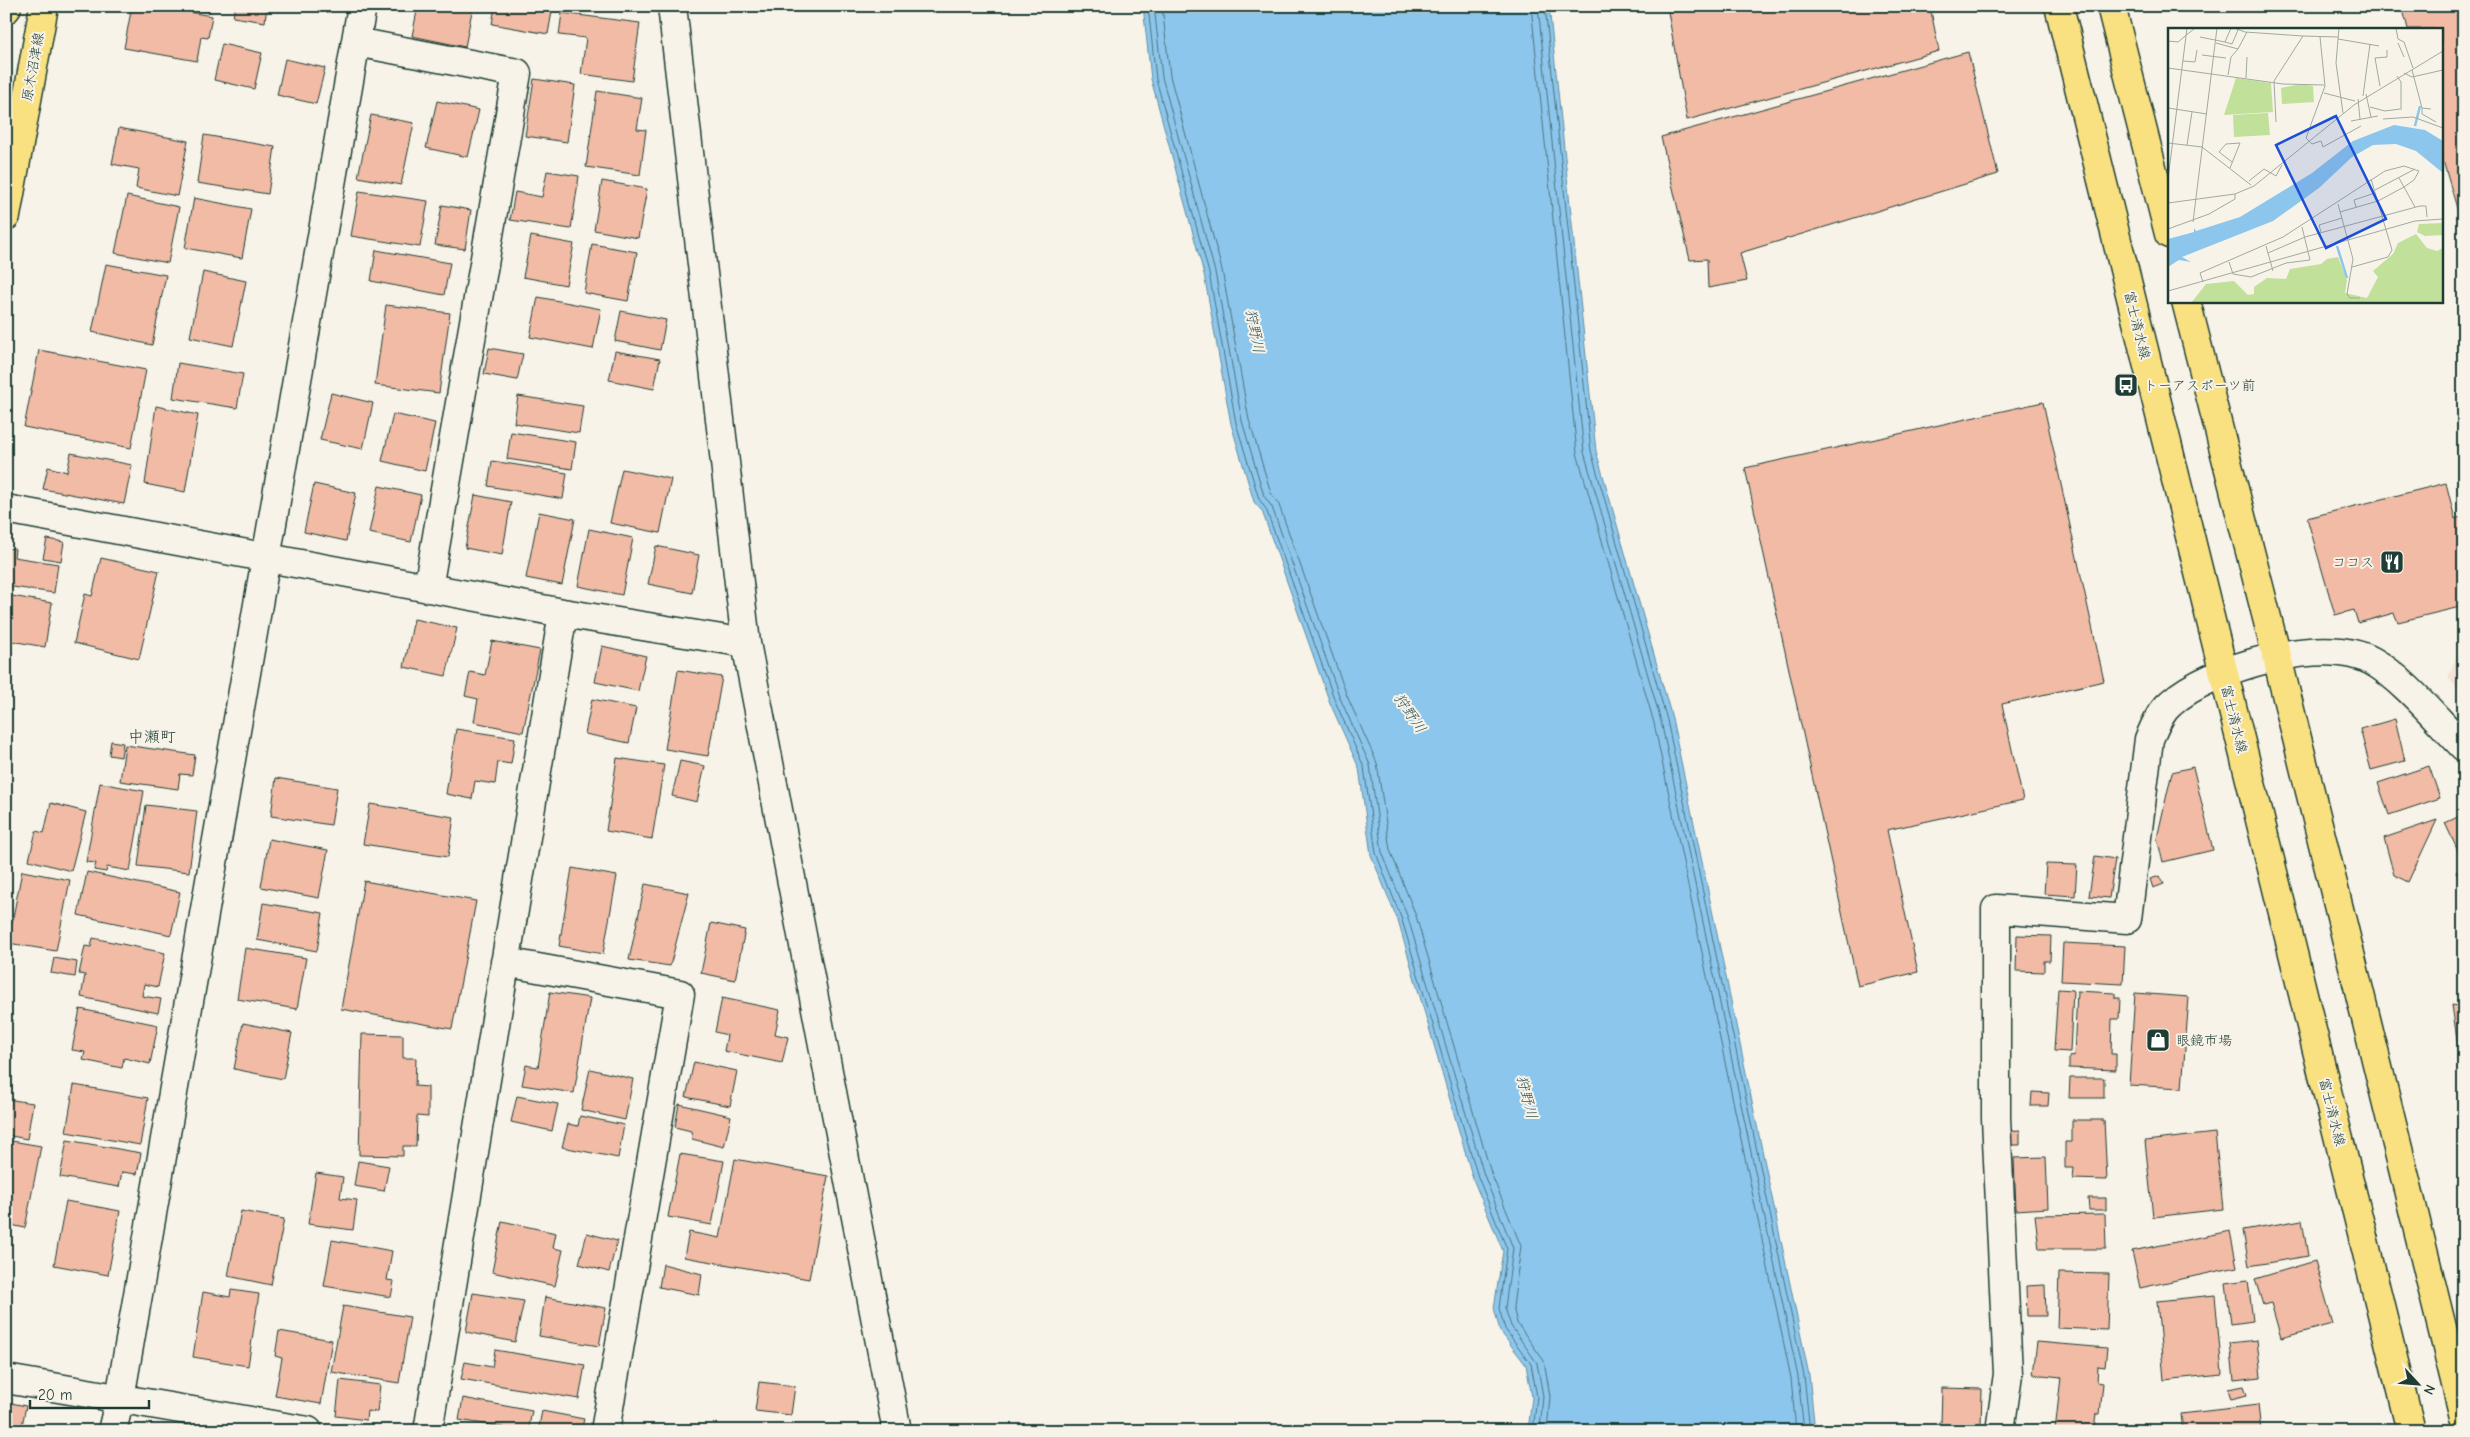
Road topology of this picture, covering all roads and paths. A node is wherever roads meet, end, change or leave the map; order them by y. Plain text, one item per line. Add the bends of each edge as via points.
1 (44, 6) edge
2 (362, 6) edge
3 (672, 6) edge
4 (2059, 6) edge
5 (2111, 6) edge
6 (356, 42) junction
7 (6, 216) edge
8 (2168, 230) edge
9 (2186, 302) edge
10 (6, 509) edge
11 (265, 559) junction
12 (428, 588) junction
13 (563, 613) junction
14 (746, 643) junction
15 (2277, 657) junction
16 (2223, 672) junction
17 (2464, 747) edge
18 (505, 962) junction
19 (6, 1379) edge
20 (120, 1398) junction
21 (2464, 1417) edge
22 (112, 1431) edge
23 (308, 1431) edge
24 (428, 1431) edge
25 (605, 1431) edge
26 (897, 1431) edge
27 (2000, 1431) edge
28 (2410, 1431) edge

1 - 7 main road, 原木沼津線
2 - 6 street
3 - 14 street
4 - 16 main road, 富士清水線
5 - 8 main road
6 - 11 street
6 - 12 street via 518,72
9 - 15 main road
10 - 11 street
11 - 12 street
11 - 20 street
12 - 13 street
13 - 14 street
13 - 18 street
14 - 26 street
15 - 16 street
15 - 17 street via 2325,650 2350,652 2372,661 2401,684
15 - 21 main road
16 - 27 street via 2170,704 2157,720 2149,739 2127,919 1996,909 1996,1118 2008,1374
16 - 28 main road, 富士清水線
18 - 24 street
18 - 25 street via 680,994
19 - 20 street
20 - 22 street
20 - 23 street

